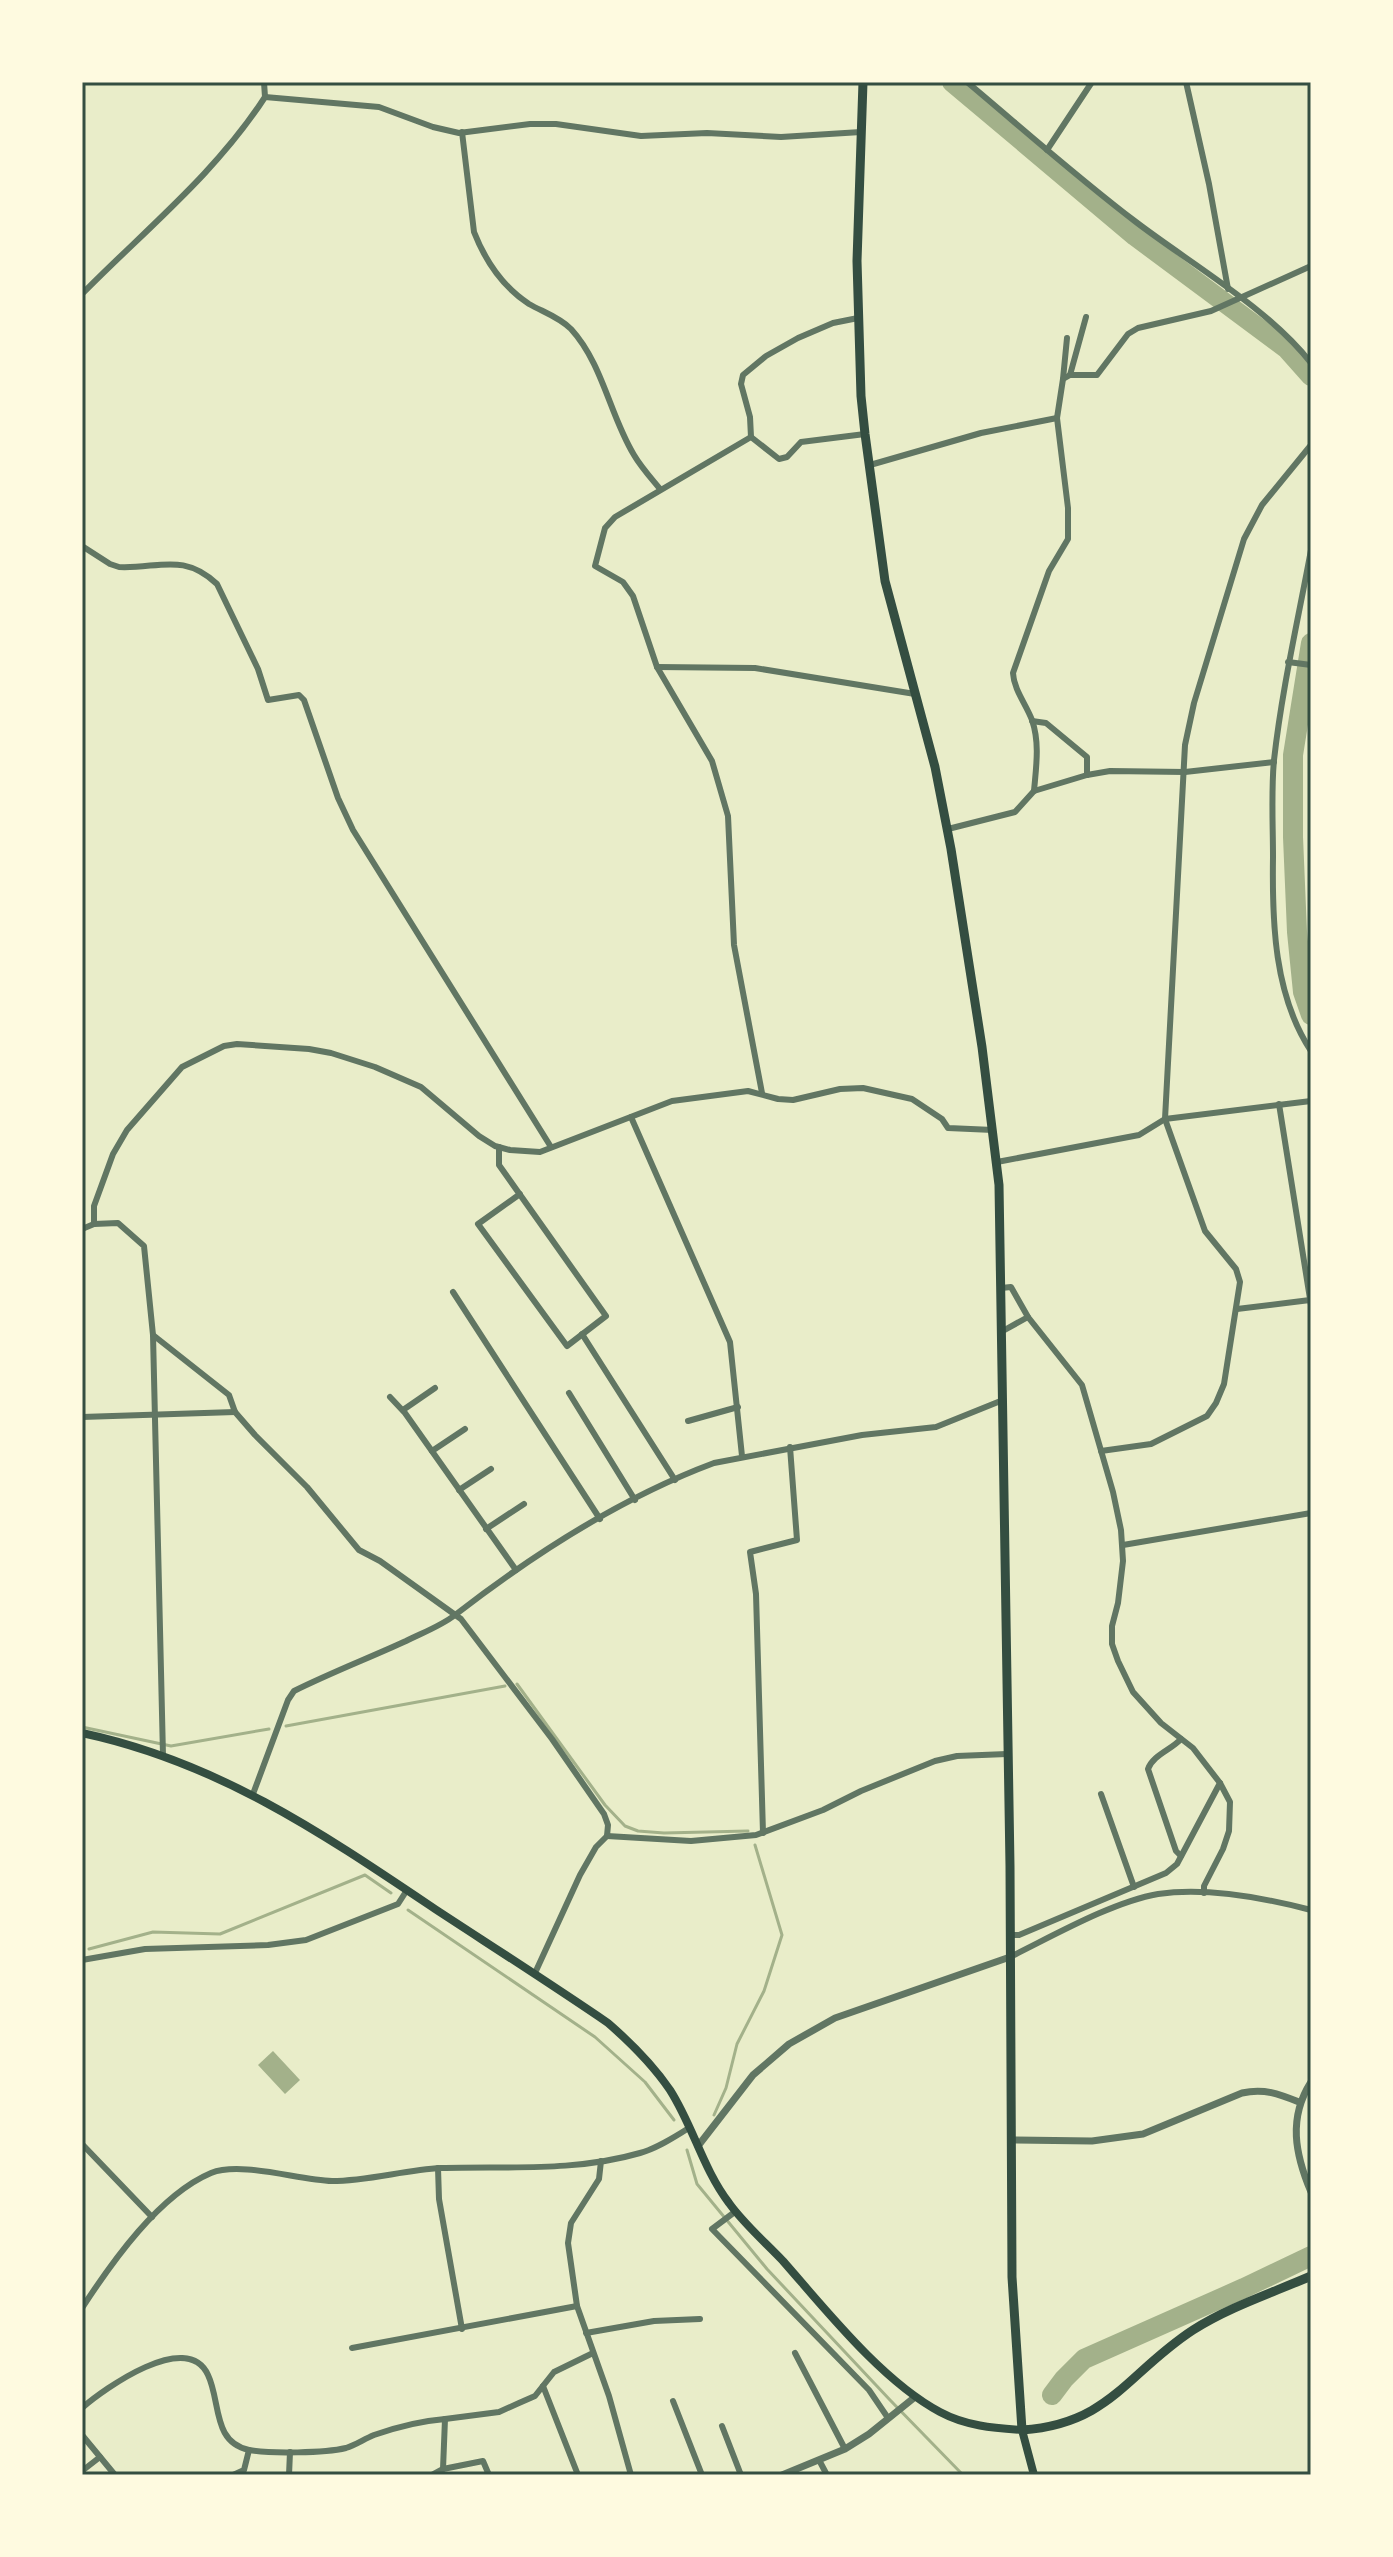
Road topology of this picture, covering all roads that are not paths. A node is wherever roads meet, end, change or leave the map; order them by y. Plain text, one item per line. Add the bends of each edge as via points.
1 (264, 82) edge
2 (863, 82) edge
3 (967, 82) edge
4 (1092, 82) edge
5 (1186, 82) edge
6 (265, 97) junction
7 (462, 132) junction
8 (861, 132) junction
9 (1047, 150) junction
10 (1311, 266) edge
11 (1228, 289) junction
12 (82, 294) edge
13 (1240, 298) junction
14 (1086, 317) dead end
15 (858, 318) junction
16 (1067, 338) dead end
17 (1311, 363) edge
18 (1066, 377) junction
19 (1057, 418) junction
20 (865, 434) junction
21 (751, 437) junction
22 (1311, 445) edge
23 (870, 465) junction
24 (660, 489) junction
25 (82, 546) edge
26 (1311, 550) edge
27 (1292, 663) junction
28 (1311, 665) edge
29 (657, 667) junction
30 (915, 694) junction
31 (1032, 721) junction
32 (1274, 762) junction
33 (1185, 772) junction
34 (1087, 775) junction
35 (1034, 791) junction
36 (948, 829) junction
37 (1311, 1051) edge
38 (762, 1093) junction
39 (1311, 1101) edge
40 (1279, 1104) junction
41 (631, 1117) junction
42 (1165, 1119) junction
43 (993, 1130) junction
44 (499, 1147) junction
45 (551, 1147) junction
46 (997, 1162) junction
47 (520, 1194) junction
48 (94, 1224) junction
49 (82, 1229) edge
50 (1001, 1288) junction
51 (453, 1292) dead end
52 (1310, 1302) edge
53 (1237, 1309) junction
54 (1028, 1317) junction
55 (1001, 1332) junction
56 (582, 1334) junction
57 (153, 1335) junction
58 (435, 1388) dead end
59 (569, 1393) dead end
60 (390, 1397) dead end
61 (1003, 1400) junction
62 (738, 1407) junction
63 (403, 1410) junction
64 (235, 1412) junction
65 (154, 1414) junction
66 (82, 1417) edge
67 (688, 1421) dead end
68 (465, 1429) dead end
69 (790, 1447) junction
70 (432, 1451) junction
71 (1101, 1451) junction
72 (742, 1456) junction
73 (491, 1469) dead end
74 (675, 1480) junction
75 (459, 1490) junction
76 (635, 1500) junction
77 (524, 1504) dead end
78 (1311, 1513) edge
79 (600, 1519) junction
80 (486, 1529) junction
81 (1123, 1545) junction
82 (516, 1570) junction
83 (455, 1615) junction
84 (82, 1733) edge
85 (1181, 1739) junction
86 (1007, 1754) junction
87 (163, 1755) junction
88 (1220, 1783) junction
89 (253, 1794) junction
90 (1101, 1794) dead end
91 (763, 1833) junction
92 (607, 1836) junction
93 (1181, 1856) junction
94 (1134, 1887) junction
95 (407, 1890) junction
96 (1204, 1893) junction
97 (1311, 1910) edge
98 (1011, 1935) junction
99 (1010, 1957) junction
100 (82, 1960) edge
101 (535, 1973) junction
102 (1311, 2082) edge
103 (1299, 2102) junction
104 (689, 2128) junction
105 (1012, 2140) junction
106 (82, 2144) edge
107 (698, 2146) junction
108 (601, 2161) junction
109 (438, 2168) junction
110 (1311, 2192) edge
111 (736, 2211) junction
112 (152, 2217) junction
113 (1311, 2276) edge
114 (577, 2306) junction
115 (82, 2308) edge
116 (700, 2319) dead end
117 (462, 2329) junction
118 (586, 2333) junction
119 (352, 2348) dead end
120 (593, 2353) junction
121 (795, 2353) dead end
122 (543, 2386) junction
123 (915, 2397) junction
124 (673, 2401) dead end
125 (82, 2408) edge
126 (889, 2417) junction
127 (445, 2419) junction
128 (722, 2426) dead end
129 (1022, 2430) junction
130 (82, 2435) edge
131 (845, 2449) junction
132 (249, 2450) junction
133 (290, 2452) junction
134 (100, 2457) junction
135 (819, 2460) junction
136 (443, 2469) junction
137 (82, 2471) edge
138 (115, 2475) edge
139 (233, 2475) edge
140 (289, 2475) edge
141 (432, 2475) edge
142 (489, 2475) edge
143 (578, 2475) edge
144 (631, 2475) edge
145 (702, 2475) edge
146 (741, 2475) edge
147 (782, 2475) edge
148 (827, 2475) edge
149 (1034, 2475) edge

1 - 6 street
2 - 8 main road
3 - 9 street
4 - 9 street
5 - 11 street
6 - 7 street via 379,107
6 - 12 street via 198,180
7 - 8 street via 556,124 641,136
7 - 24 street via 479,244 504,283 579,340 634,455
8 - 15 main road
9 - 11 street
10 - 13 street
11 - 13 street
13 - 17 street
13 - 18 street via 1211,311 1138,328 1097,375
14 - 18 street
15 - 20 main road
15 - 21 street via 798,338 743,375
16 - 18 street
18 - 19 street
19 - 23 street
19 - 31 street via 1068,539 1049,571 1013,673
20 - 21 street via 801,442 779,459
20 - 23 main road
21 - 24 street
22 - 33 street via 1262,505 1244,539 1194,703
23 - 30 main road via 885,581
24 - 29 street via 605,528 595,566 623,582 633,596
25 - 45 street via 119,567 177,563 205,573 217,584 268,700 299,695 304,700 353,830
26 - 27 street
27 - 28 street
27 - 32 street
29 - 30 street via 755,668
29 - 38 street via 712,761 723,794 738,973
30 - 36 main road
31 - 34 street via 1046,723 1087,757
31 - 35 street via 1037,742
32 - 33 street
32 - 37 street via 1277,952 1289,1007
33 - 34 street
33 - 42 street
34 - 35 street
35 - 36 street via 1015,812
36 - 43 main road
38 - 41 street via 672,1101
38 - 43 street via 793,1100 863,1088 912,1099 948,1128
39 - 40 street
40 - 42 street
40 - 52 street
41 - 45 street
41 - 62 street via 723,1321
42 - 46 street via 1139,1135
42 - 53 street via 1205,1231 1236,1269
43 - 46 main road
44 - 45 street via 540,1152
44 - 47 street via 499,1165
44 - 48 street via 421,1087 375,1067 309,1049 224,1046 182,1067 127,1130 94,1206
46 - 50 main road
47 - 56 street via 606,1316
47 - 56 street via 478,1224 567,1346
48 - 49 street
48 - 57 street via 118,1223 144,1246
50 - 54 street via 1011,1287
50 - 55 main road
51 - 79 street
52 - 53 street
53 - 71 street via 1224,1384 1207,1416 1151,1444
54 - 55 street
54 - 71 street via 1082,1385
55 - 61 main road
56 - 74 street
57 - 64 street via 229,1395
57 - 65 street
58 - 63 street
59 - 76 street
60 - 63 street
61 - 69 street via 936,1427
61 - 86 main road
62 - 67 street
62 - 72 street
63 - 70 street
64 - 65 street
64 - 83 street via 359,1550
65 - 66 street
65 - 87 street
68 - 70 street
69 - 72 street
69 - 91 street via 797,1540 750,1552 756,1594
70 - 75 street
71 - 81 street
72 - 74 street
73 - 75 street
74 - 76 street
75 - 80 street
76 - 79 street
77 - 80 street
78 - 81 street
79 - 82 street
80 - 82 street
81 - 85 street via 1112,1644 1133,1692
82 - 83 street
83 - 89 street via 294,1691
83 - 92 street via 604,1814
84 - 87 main road
85 - 88 street
85 - 93 street via 1148,1769
86 - 91 street via 935,1761
86 - 98 main road
87 - 89 main road
88 - 93 street
88 - 96 street via 1230,1802 1229,1831
89 - 95 main road
90 - 94 street
91 - 92 street via 691,1841
92 - 101 street via 580,1875
93 - 94 street via 1166,1873
94 - 98 street
95 - 100 street via 398,1904 306,1940 145,1949
95 - 101 main road
96 - 97 street
96 - 99 street via 1155,1895 1122,1905
98 - 99 main road
99 - 105 main road
99 - 107 street via 835,2018 789,2044 753,2075
101 - 104 main road via 636,2048 670,2090
102 - 103 street
103 - 105 street via 1256,2090 1143,2134 1092,2141
103 - 110 street via 1295,2141
104 - 107 main road
104 - 108 street via 641,2153
105 - 129 main road via 1012,2277
106 - 112 street
107 - 111 main road
108 - 109 street
108 - 114 street via 599,2179 568,2233
109 - 112 street via 329,2181 218,2171 182,2190
109 - 117 street
111 - 123 main road
111 - 126 street via 712,2229
112 - 115 street
113 - 129 main road via 1196,2328 1101,2407 1050,2428
114 - 117 street
114 - 118 street
116 - 118 street
117 - 119 street
118 - 120 street
120 - 122 street via 554,2372
120 - 144 street
121 - 131 street
122 - 127 street via 535,2396 499,2412
122 - 143 street
123 - 126 street
123 - 129 main road via 965,2423
124 - 145 street
125 - 132 street via 147,2365 188,2359 208,2374 223,2434
126 - 131 street
127 - 133 street via 416,2422 349,2447
127 - 136 street
128 - 146 street
129 - 149 main road
130 - 134 street
131 - 135 street
132 - 133 street
132 - 139 street via 244,2470
133 - 140 street
134 - 137 street
134 - 138 street
135 - 147 street
135 - 148 street
136 - 141 street
136 - 142 street via 483,2461

